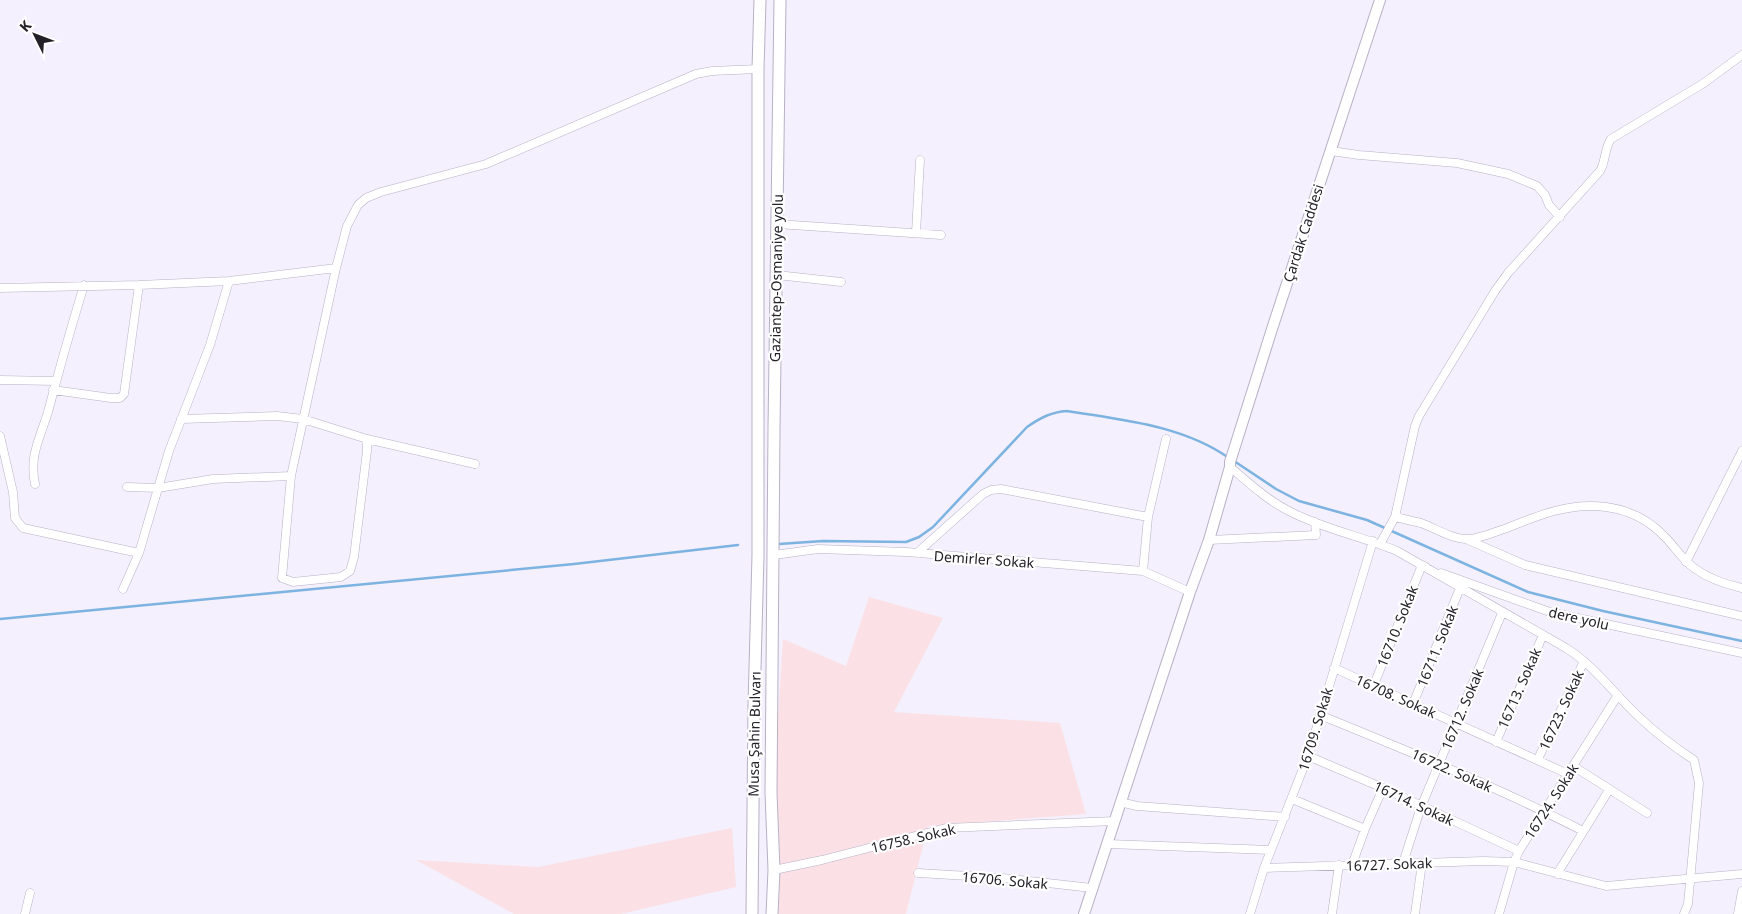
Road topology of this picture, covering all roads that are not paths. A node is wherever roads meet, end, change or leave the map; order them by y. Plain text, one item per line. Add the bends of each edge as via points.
1 (760, 0) edge
2 (780, 0) edge
3 (1380, 0) edge
4 (1741, 57) edge
5 (758, 70) junction
6 (1331, 151) junction
7 (920, 160) dead end
8 (1560, 217) junction
9 (777, 224) junction
10 (916, 233) junction
11 (941, 235) dead end
12 (336, 268) junction
13 (777, 275) junction
14 (229, 281) junction
15 (840, 282) dead end
16 (84, 285) junction
17 (139, 285) junction
18 (0, 288) edge
19 (0, 380) edge
20 (56, 381) junction
21 (53, 390) junction
22 (181, 419) junction
23 (303, 419) junction
24 (0, 436) edge
25 (367, 439) junction
26 (1166, 439) dead end
27 (1742, 451) edge
28 (475, 464) dead end
29 (1230, 465) junction
30 (291, 476) junction
31 (35, 484) dead end
32 (127, 487) dead end
33 (158, 488) junction
34 (1148, 517) junction
35 (1393, 519) junction
36 (1315, 522) junction
37 (1209, 540) junction
38 (1468, 540) junction
39 (1376, 543) junction
40 (139, 553) junction
41 (917, 553) junction
42 (758, 554) joint
43 (774, 555) junction
44 (1686, 562) junction
45 (1422, 565) junction
46 (1142, 571) junction
47 (1460, 588) junction
48 (1742, 588) edge
49 (122, 589) dead end
50 (1190, 592) junction
51 (1502, 612) junction
52 (1742, 616) edge
53 (1543, 635) junction
54 (1742, 653) edge
55 (1584, 661) junction
56 (1334, 668) junction
57 (1373, 687) junction
58 (1618, 695) junction
59 (1413, 704) junction
60 (1320, 715) junction
61 (1456, 723) junction
62 (1496, 742) junction
63 (1308, 756) junction
64 (1538, 759) junction
65 (1439, 764) junction
66 (1573, 766) junction
67 (1568, 774) junction
68 (1383, 788) junction
69 (1609, 790) junction
70 (1292, 799) junction
71 (1120, 802) junction
72 (1421, 807) junction
73 (1544, 811) junction
74 (1647, 814) dead end
75 (1285, 817) junction
76 (1115, 821) junction
77 (1365, 829) junction
78 (1582, 831) junction
79 (1108, 844) junction
80 (1271, 850) junction
81 (1519, 852) junction
82 (1514, 862) junction
83 (1403, 863) junction
84 (1422, 863) junction
85 (1339, 865) junction
86 (1352, 865) junction
87 (1264, 868) junction
88 (774, 870) junction
89 (918, 873) dead end
90 (1557, 874) junction
91 (1742, 874) edge
92 (1689, 879) junction
93 (1092, 888) junction
94 (1742, 891) edge
95 (30, 893) dead end
96 (25, 914) edge
97 (752, 914) edge
98 (772, 914) edge
99 (1084, 914) edge
100 (1250, 914) edge
101 (1332, 914) edge
102 (1415, 914) edge
103 (1499, 914) edge
104 (1684, 914) edge
105 (1738, 914) edge

1 - 5 highway, Gaziantep-Osmaniye yolu
2 - 9 highway, Gaziantep-Osmaniye yolu
3 - 6 main road, Çardak Caddesi
4 - 8 street, 16709. Sokak via 1611,139 1600,171
5 - 12 street via 696,74 486,164 366,198 358,205 348,226
5 - 42 highway, Gaziantep-Osmaniye yolu
6 - 8 street via 1457,163 1508,174 1538,186
6 - 29 main road, Çardak Caddesi
7 - 10 street
8 - 35 street, 16709. Sokak via 1495,291 1419,416
9 - 10 street
9 - 13 highway, Gaziantep-Osmaniye yolu
10 - 11 street
12 - 14 street
12 - 23 street
13 - 15 street
13 - 43 highway, Gaziantep-Osmaniye yolu
14 - 17 street
14 - 22 street via 210,345
16 - 17 street
16 - 18 street
16 - 20 street
17 - 21 street via 124,394 120,398 112,398
19 - 20 street
20 - 21 street
21 - 31 street via 35,450
22 - 23 street via 277,416
22 - 33 street
23 - 25 street
23 - 30 street
24 - 40 street via 18,524 23,528
25 - 28 street
25 - 30 street via 354,557 350,571 341,577 293,582 282,578
26 - 34 street
27 - 44 street
29 - 36 street via 1270,500
29 - 37 main road, Çardak Caddesi
30 - 33 street via 213,479
32 - 33 street
33 - 40 street
34 - 41 street via 1001,489 991,490
34 - 46 street
35 - 38 street via 1421,524
35 - 39 street, 16709. Sokak
36 - 37 street via 1316,535
36 - 39 street
37 - 50 main road, Çardak Caddesi
38 - 44 street via 1555,510 1606,506 1646,521
38 - 52 street via 1525,564
39 - 45 street
39 - 56 street, 16709. Sokak
40 - 49 street
41 - 43 street, Demirler Sokak via 827,549
41 - 46 street, Demirler Sokak
42 - 97 highway, Musa Şahin Bulvarı
43 - 88 highway, Musa Şahin Bulvarı via 771,793
44 - 48 street via 1711,578
45 - 47 street
45 - 54 street, dere yolu via 1550,612
45 - 57 street, 16710. Sokak
46 - 50 street, Demirler Sokak
47 - 51 street
47 - 59 street, 16711. Sokak
50 - 71 main road, Çardak Caddesi
51 - 53 street
51 - 61 street, 16712. Sokak
53 - 55 street
53 - 62 street, 16713. Sokak
55 - 58 street
55 - 64 street, 16723. Sokak
56 - 57 street, 16708. Sokak
56 - 60 street, 16709. Sokak
57 - 59 street, 16708. Sokak
58 - 66 street, 16724. Sokak
58 - 92 street via 1656,732 1694,760 1699,783
59 - 61 street, 16708. Sokak
60 - 63 street, 16709. Sokak
60 - 65 street, 16722. Sokak
61 - 62 street, 16708. Sokak
61 - 65 street, 16712. Sokak
62 - 64 street, 16708. Sokak
63 - 68 street, 16714. Sokak
63 - 70 street, 16709. Sokak
64 - 67 street, 16708. Sokak
65 - 72 street, 16712. Sokak
65 - 73 street, 16722. Sokak
66 - 67 street, 16724. Sokak
66 - 69 street
67 - 73 street, 16724. Sokak
68 - 72 street, 16714. Sokak
68 - 77 street
69 - 74 street
69 - 78 street
70 - 75 street, 16709. Sokak
70 - 77 street
71 - 75 street
71 - 76 main road, Çardak Caddesi
72 - 81 street, 16714. Sokak
72 - 83 street, 16712. Sokak
73 - 78 street, 16722. Sokak
73 - 81 street, 16724. Sokak
75 - 80 street, 16709. Sokak
76 - 79 main road, Çardak Caddesi
76 - 88 street, 16758. Sokak via 941,829
77 - 86 street
78 - 90 street
79 - 80 street
79 - 93 main road, Çardak Caddesi
80 - 87 street, 16709. Sokak
81 - 82 street, 16724. Sokak
82 - 84 street, 16727. Sokak
82 - 90 street, 16727. Sokak
82 - 103 street, 16724. Sokak
83 - 84 street, 16727. Sokak
83 - 86 street, 16727. Sokak
84 - 102 street
85 - 86 street, 16727. Sokak
85 - 87 street, 16727. Sokak
85 - 101 street
87 - 100 street, 16709. Sokak
88 - 98 highway, Musa Şahin Bulvarı
89 - 93 street, 16706. Sokak
90 - 92 street, 16727. Sokak via 1606,886
91 - 92 street, 16727. Sokak
92 - 104 street via 1688,904
93 - 99 main road, Çardak Caddesi
94 - 105 street
95 - 96 street

